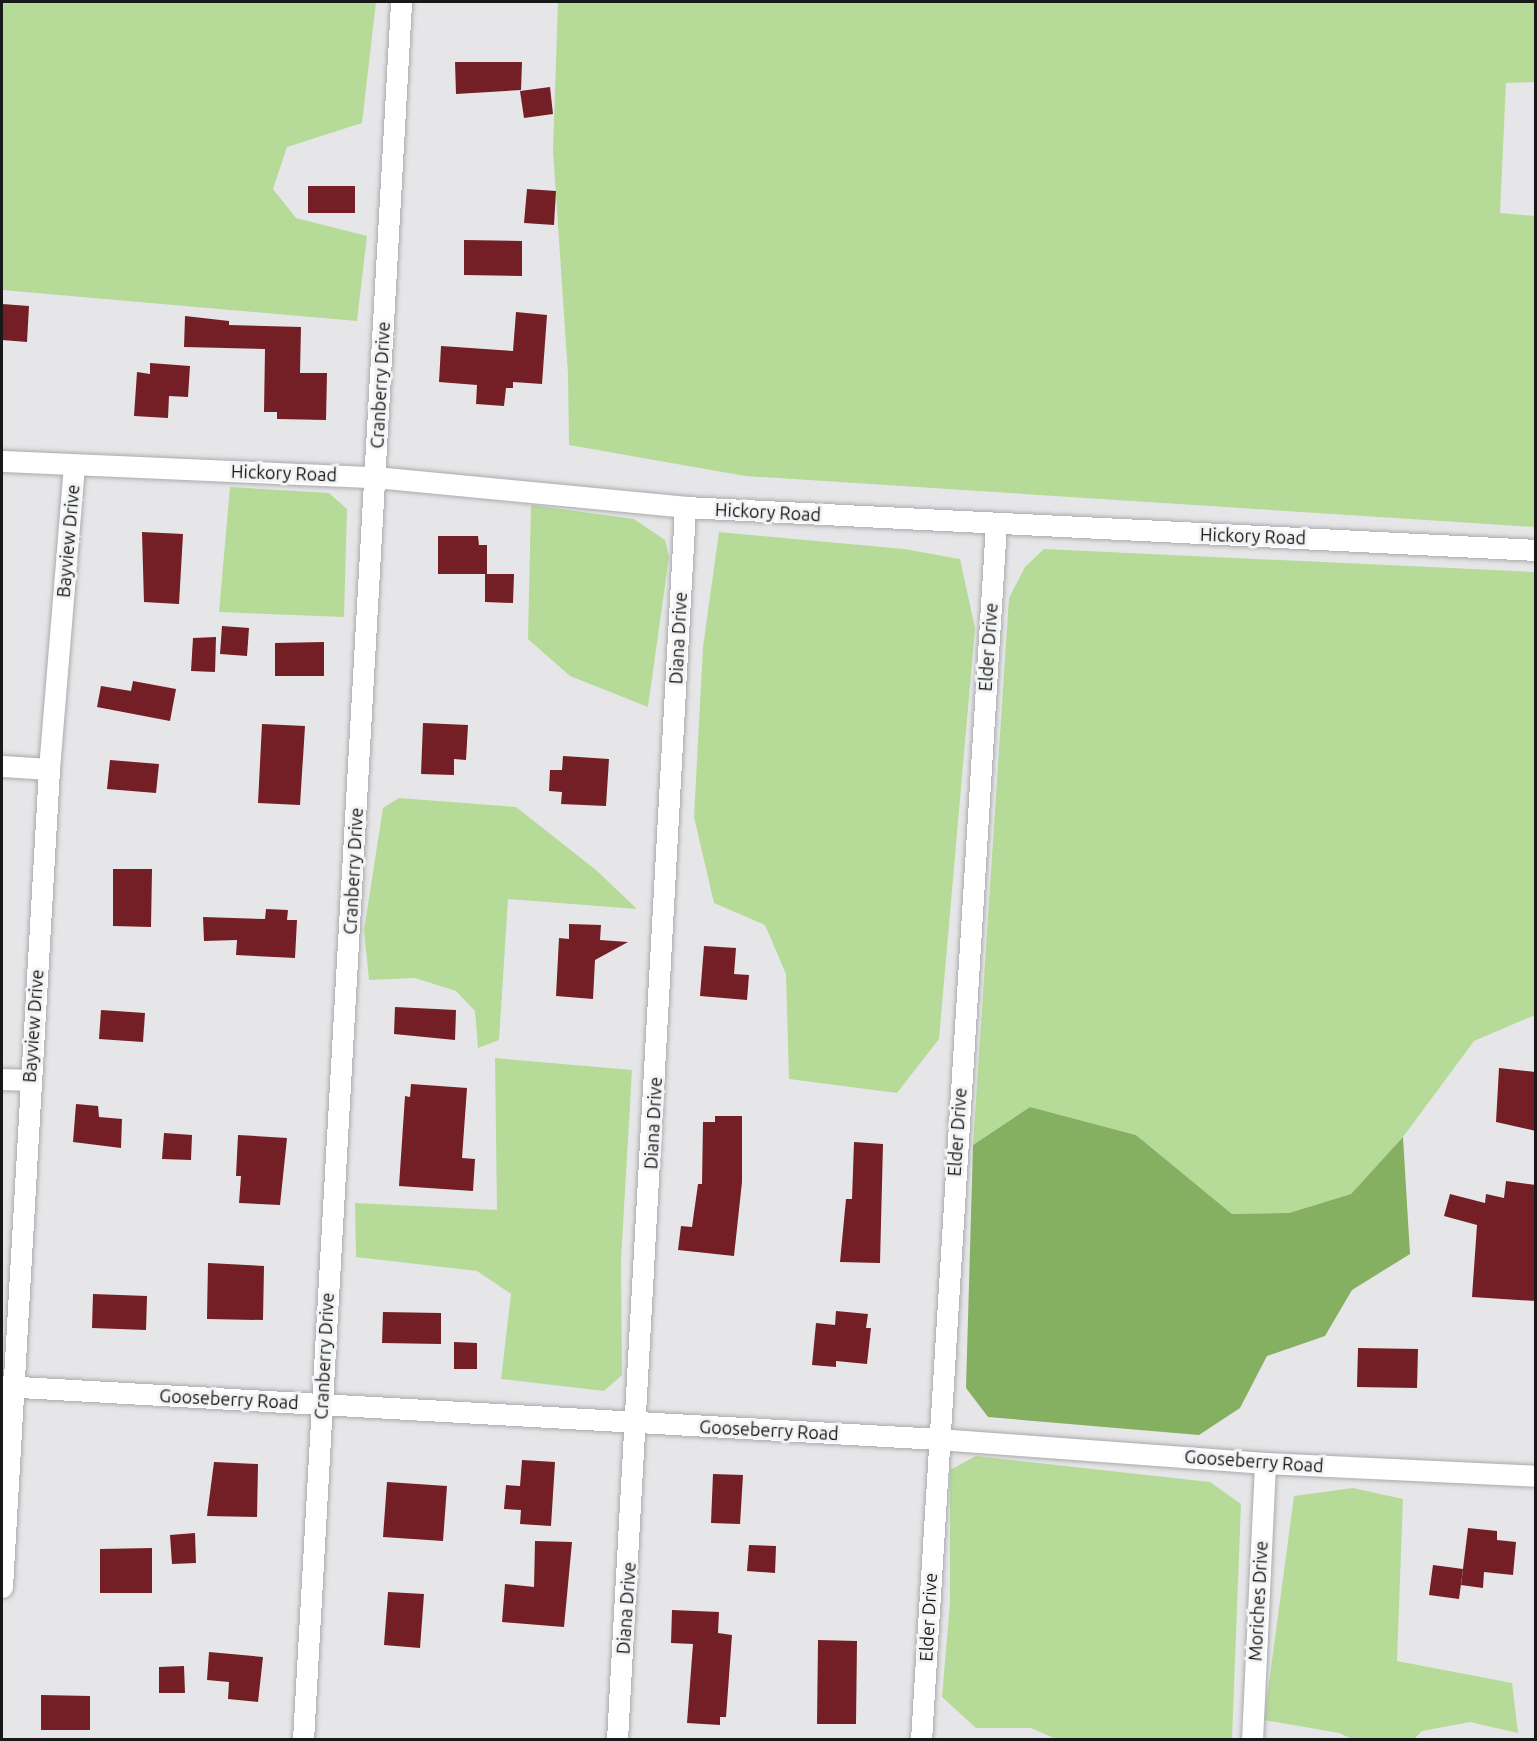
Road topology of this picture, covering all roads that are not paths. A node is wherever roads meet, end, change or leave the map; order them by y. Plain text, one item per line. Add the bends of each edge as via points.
1 (401, 2) edge
2 (2, 461) edge
3 (74, 465) junction
4 (375, 477) junction
5 (685, 507) junction
6 (996, 525) junction
7 (1536, 550) edge
8 (2, 766) edge
9 (49, 768) junction
10 (2, 1079) edge
11 (29, 1080) junction
12 (6, 1387) edge
13 (322, 1404) junction
14 (637, 1424) junction
15 (938, 1439) junction
16 (1265, 1463) junction
17 (1536, 1476) edge
18 (2, 1587) edge
19 (303, 1740) edge
20 (617, 1740) edge
21 (921, 1740) edge
22 (1252, 1740) edge

1 - 4 street, Cranberry Drive
2 - 3 street, Hickory Road
3 - 4 street, Hickory Road
3 - 9 street, Bayview Drive
4 - 5 street, Hickory Road
4 - 13 street, Cranberry Drive
5 - 6 street, Hickory Road
5 - 14 street, Diana Drive
6 - 7 street, Hickory Road
6 - 15 street, Elder Drive
8 - 9 street
9 - 11 street, Bayview Drive
10 - 11 street
11 - 12 street, Bayview Drive
12 - 13 street, Gooseberry Road
12 - 18 street, Bayview Drive
13 - 14 street, Gooseberry Road
13 - 19 street, Cranberry Drive
14 - 15 street, Gooseberry Road
14 - 20 street, Diana Drive
15 - 16 street, Gooseberry Road
15 - 21 street, Elder Drive
16 - 17 street, Gooseberry Road
16 - 22 street, Moriches Drive

